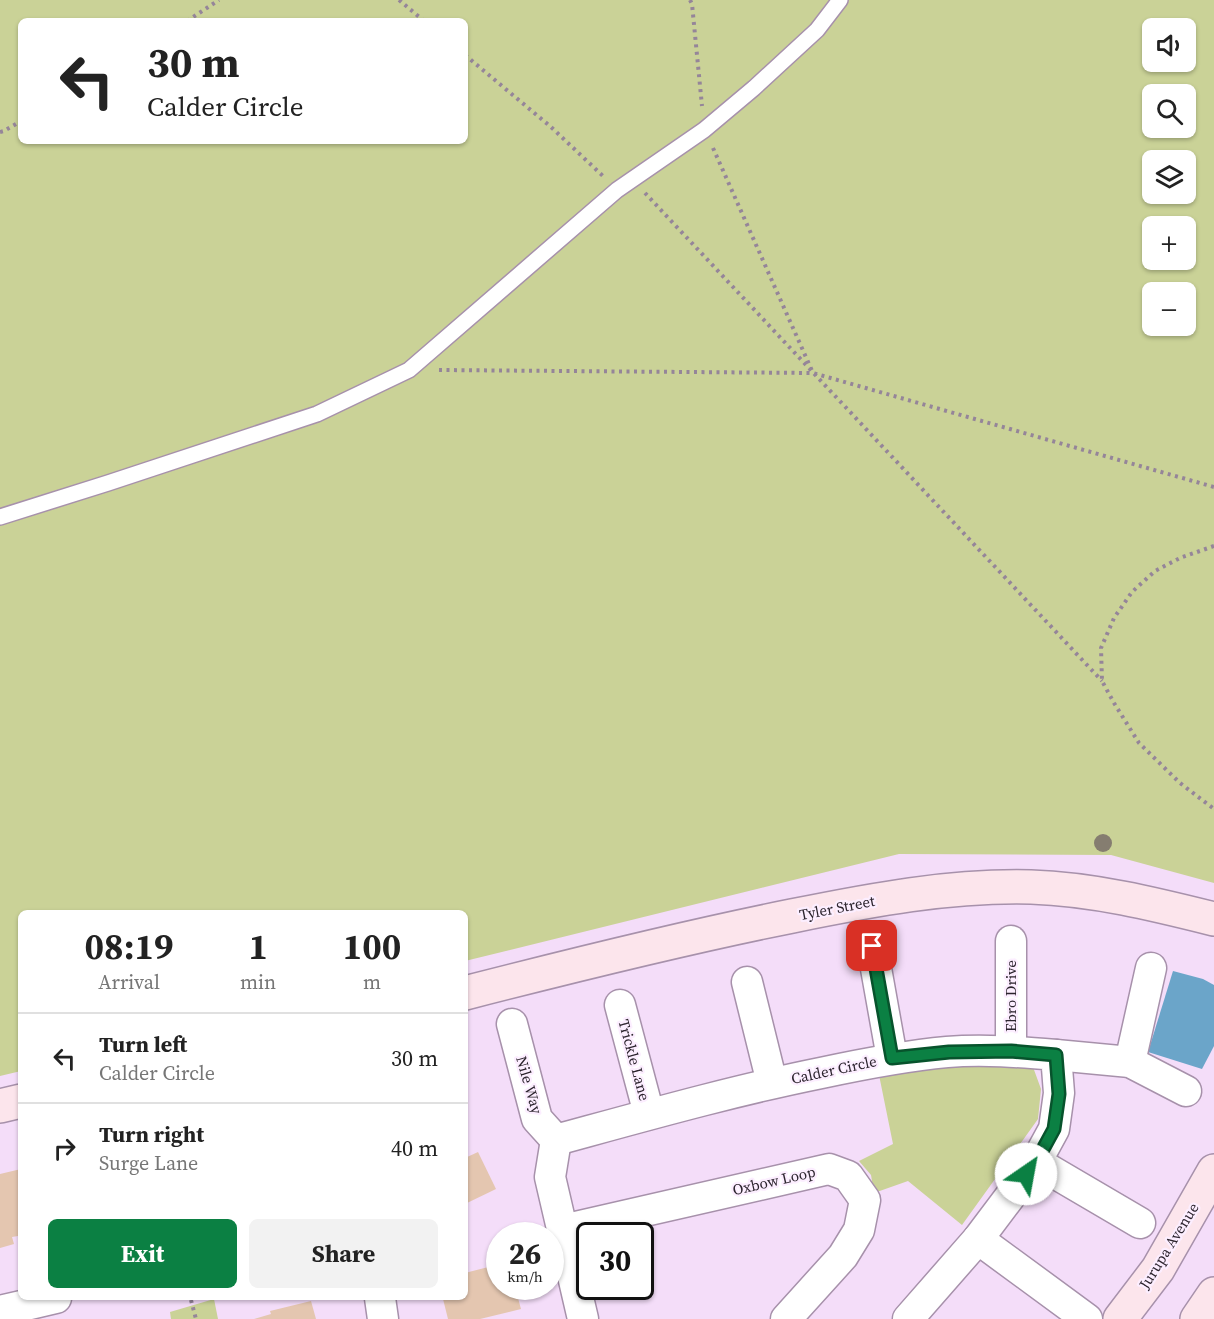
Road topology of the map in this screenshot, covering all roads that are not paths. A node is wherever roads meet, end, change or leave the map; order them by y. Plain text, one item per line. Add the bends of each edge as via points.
1 (840, 0) edge
2 (0, 517) edge
3 (1214, 919) edge
4 (1011, 941) dead end
5 (872, 946) dead end
6 (1150, 968) dead end
7 (747, 982) dead end
8 (468, 992) edge
9 (620, 1005) dead end
10 (512, 1024) dead end
11 (1011, 1051) junction
12 (1056, 1055) junction
13 (892, 1058) junction
14 (1130, 1062) junction
15 (772, 1083) junction
16 (1186, 1091) dead end
17 (18, 1102) edge
18 (0, 1106) edge
19 (648, 1114) junction
20 (556, 1140) junction
21 (1036, 1162) junction
22 (1214, 1171) edge
23 (560, 1222) edge
24 (1140, 1223) dead end
25 (564, 1230) edge
26 (564, 1238) edge
27 (978, 1239) junction
28 (1214, 1294) edge
29 (47, 1300) edge
30 (380, 1300) edge
31 (0, 1311) edge
32 (916, 1316) edge
33 (383, 1319) edge
34 (583, 1319) edge
35 (786, 1319) edge
36 (1087, 1319) edge
37 (1120, 1319) edge
38 (1197, 1319) edge

1 - 2 lane via 817,30 754,88 704,130 617,190 409,370 317,414
3 - 8 main road, Tyler Street via 1096,893 1043,888 922,892 618,954
4 - 11 street, Ebro Drive
5 - 13 street
6 - 14 street
7 - 15 street
9 - 19 street, Trickle Lane
10 - 20 street, Nile Way via 537,1119
11 - 12 street, Calder Circle
11 - 13 street, Calder Circle
12 - 14 street, Calder Circle
12 - 21 street via 1059,1094 1054,1129
13 - 15 street, Calder Circle
14 - 16 street
15 - 19 street, Calder Circle
17 - 18 main road
19 - 20 street, Calder Circle
20 - 23 street via 550,1177
21 - 24 street
21 - 27 street
22 - 37 main road, Jurupa Avenue via 1158,1269
25 - 35 street, Oxbow Loop via 829,1169 848,1176 865,1200 859,1230 843,1256
26 - 34 street
27 - 32 street
27 - 36 street
28 - 38 main road
29 - 31 street
30 - 33 street

